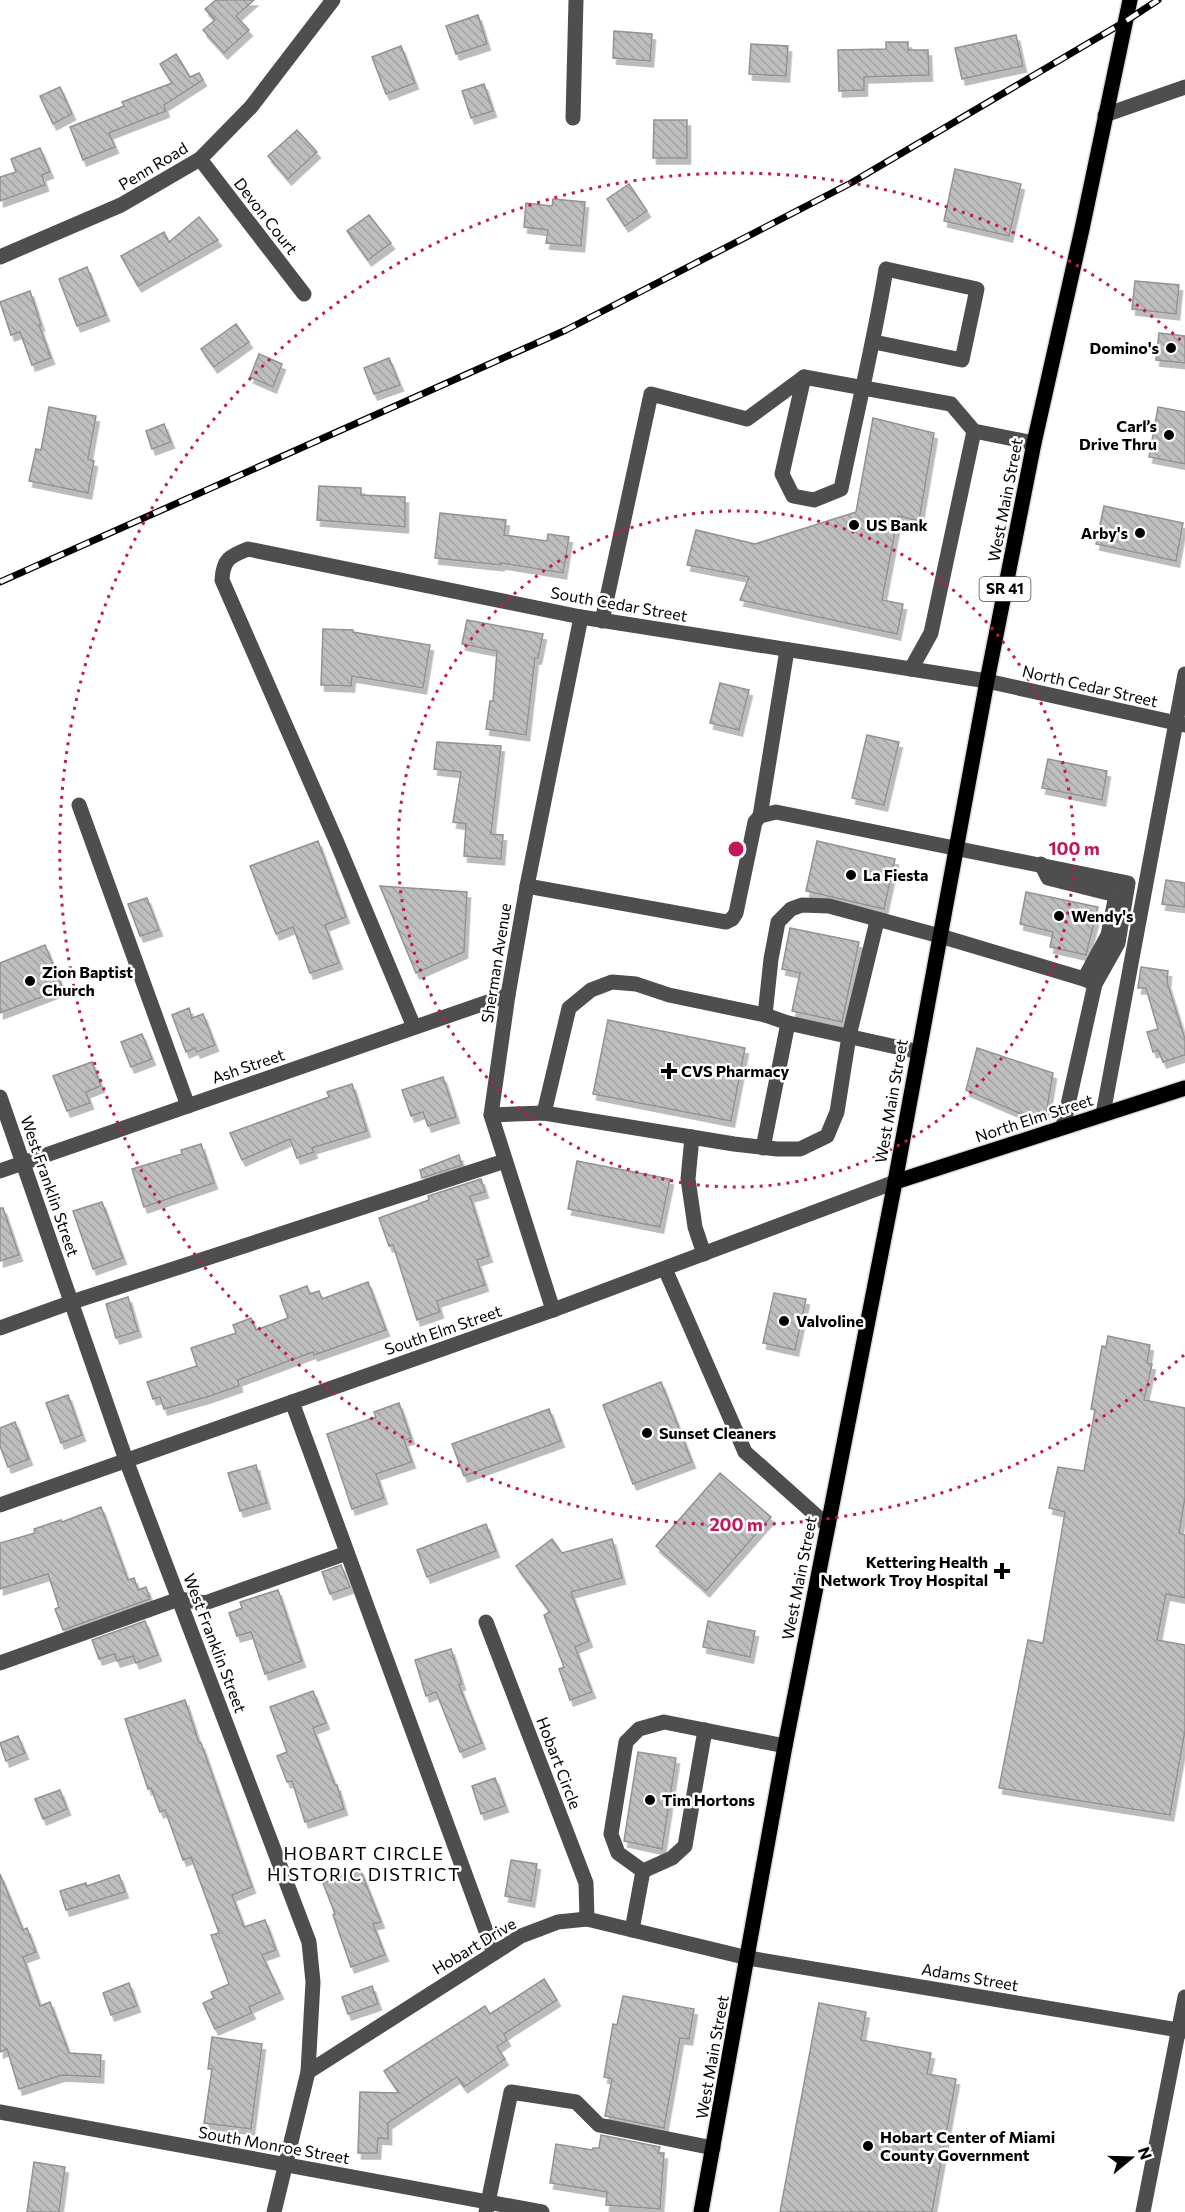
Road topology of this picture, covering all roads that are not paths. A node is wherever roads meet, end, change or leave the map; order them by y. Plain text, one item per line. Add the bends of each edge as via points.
1 (333, 0) edge
2 (576, 0) edge
3 (1130, 0) edge
4 (1185, 87) edge
5 (1105, 115) junction
6 (573, 118) dead end
7 (200, 159) junction
8 (0, 257) edge
9 (304, 294) dead end
10 (874, 342) junction
11 (804, 377) junction
12 (861, 388) junction
13 (974, 431) junction
14 (1034, 443) junction
15 (581, 617) junction
16 (602, 621) junction
17 (787, 650) junction
18 (911, 669) junction
19 (1185, 674) edge
20 (987, 681) junction
21 (1180, 724) edge
22 (78, 805) dead end
23 (760, 816) junction
24 (956, 847) junction
25 (527, 886) junction
26 (877, 921) junction
27 (940, 936) junction
28 (1090, 981) junction
29 (508, 995) junction
30 (765, 1015) junction
31 (788, 1023) junction
32 (414, 1027) junction
33 (849, 1036) junction
34 (919, 1052) junction
35 (1185, 1088) edge
36 (0, 1097) edge
37 (188, 1106) junction
38 (544, 1113) junction
39 (1103, 1114) junction
40 (490, 1115) junction
41 (1063, 1127) junction
42 (692, 1137) junction
43 (763, 1148) junction
44 (505, 1161) junction
45 (24, 1163) junction
46 (0, 1171) edge
47 (895, 1182) junction
48 (704, 1254) junction
49 (665, 1269) junction
50 (72, 1302) junction
51 (554, 1310) junction
52 (0, 1328) edge
53 (291, 1402) junction
54 (126, 1460) junction
55 (0, 1505) edge
56 (828, 1526) junction
57 (347, 1553) junction
58 (179, 1599) junction
59 (486, 1622) dead end
60 (0, 1664) edge
61 (705, 1730) junction
62 (785, 1746) junction
63 (643, 1871) junction
64 (587, 1919) junction
65 (632, 1930) junction
66 (494, 1953) junction
67 (748, 1958) junction
68 (1185, 1997) edge
69 (1182, 2031) edge
70 (308, 2072) junction
71 (0, 2112) edge
72 (713, 2148) junction
73 (284, 2166) junction
74 (487, 2207) edge
75 (524, 2210) edge
76 (274, 2212) edge
77 (542, 2212) edge
78 (701, 2212) edge
79 (1143, 2212) edge

1 - 7 street, Penn Road via 251,107
2 - 6 street
3 - 5 main road, West Main Street / SR 41
4 - 5 street
5 - 14 main road, West Main Street / SR 41
7 - 8 street, Penn Road via 121,205
7 - 9 street, Devon Court
10 - 10 street via 886,270 977,289 962,360
10 - 12 street
11 - 12 street
11 - 12 street via 782,474 793,496 814,500 841,489
11 - 16 street via 747,419 651,394
12 - 13 street via 951,404
13 - 14 street
13 - 18 street via 931,633
14 - 20 main road, West Main Street / SR 41
15 - 16 street, South Cedar Street
15 - 25 street, Sherman Avenue
15 - 32 street, South Cedar Street via 248,549 234,554 223,565 222,580
16 - 17 street, South Cedar Street
17 - 18 street, South Cedar Street
17 - 23 street
18 - 20 street, South Cedar Street
19 - 21 street
20 - 21 street, North Cedar Street
20 - 24 main road, West Main Street / SR 41
21 - 39 street
22 - 37 street
23 - 24 street via 776,812
23 - 25 street via 752,834 736,913 726,921
24 - 27 main road, West Main Street / SR 41
24 - 28 street via 1041,864 1048,878 1116,895 1108,935
25 - 29 street, Sherman Avenue
26 - 27 street
26 - 30 street via 829,906 802,905 791,909 778,922
26 - 33 street
27 - 28 street
27 - 34 main road, West Main Street / SR 41
28 - 41 street
29 - 32 street, Ash Street
29 - 40 street, Sherman Avenue
30 - 31 street
30 - 38 street via 636,984 612,982 591,990 569,1008
31 - 33 street
31 - 43 street
32 - 37 street, Ash Street
33 - 34 street
33 - 43 street via 837,1112 826,1136 800,1149
34 - 47 main road, West Main Street / SR 41
35 - 39 main road, North Elm Street
36 - 45 street, West Franklin Street
37 - 45 street, Ash Street
38 - 40 street
38 - 42 street
39 - 41 main road, North Elm Street
40 - 44 street, Sherman Avenue
41 - 47 main road, North Elm Street
42 - 43 street
42 - 48 street via 688,1179 695,1227
44 - 50 street
44 - 51 street, Sherman Avenue
45 - 46 street, Ash Street
45 - 50 street, West Franklin Street
47 - 48 street, South Elm Street
47 - 56 main road, West Main Street
48 - 49 street, South Elm Street
49 - 51 street, South Elm Street
49 - 56 street via 745,1452
50 - 52 street
50 - 54 street, West Franklin Street
51 - 53 street, South Elm Street
53 - 54 street, South Elm Street
53 - 57 street
54 - 55 street, South Elm Street
54 - 58 street, West Franklin Street
56 - 62 main road, West Main Street
57 - 58 street via 205,1603
57 - 66 street
58 - 60 street
58 - 70 street, West Franklin Street via 309,1942 313,1982
59 - 64 street, Hobart Circle via 586,1883
61 - 62 street
61 - 63 street via 685,1846 672,1858
61 - 63 street via 664,1722 639,1729 626,1742 611,1834 618,1853
62 - 67 main road, West Main Street
63 - 65 street
64 - 65 street, Hobart Drive
64 - 66 street, Hobart Drive via 558,1922 521,1936
65 - 67 street, Hobart Drive
66 - 70 street, Hobart Drive
67 - 69 street, Adams Street
67 - 72 main road, West Main Street
68 - 69 street
69 - 79 street
70 - 73 street, West Franklin Street
71 - 73 street, South Monroe Street
72 - 74 street via 599,2125 576,2102 511,2092
72 - 78 main road, West Main Street
73 - 74 street, South Monroe Street
73 - 76 street, West Franklin Street
74 - 75 street, South Monroe Street
75 - 77 street, South Monroe Street

